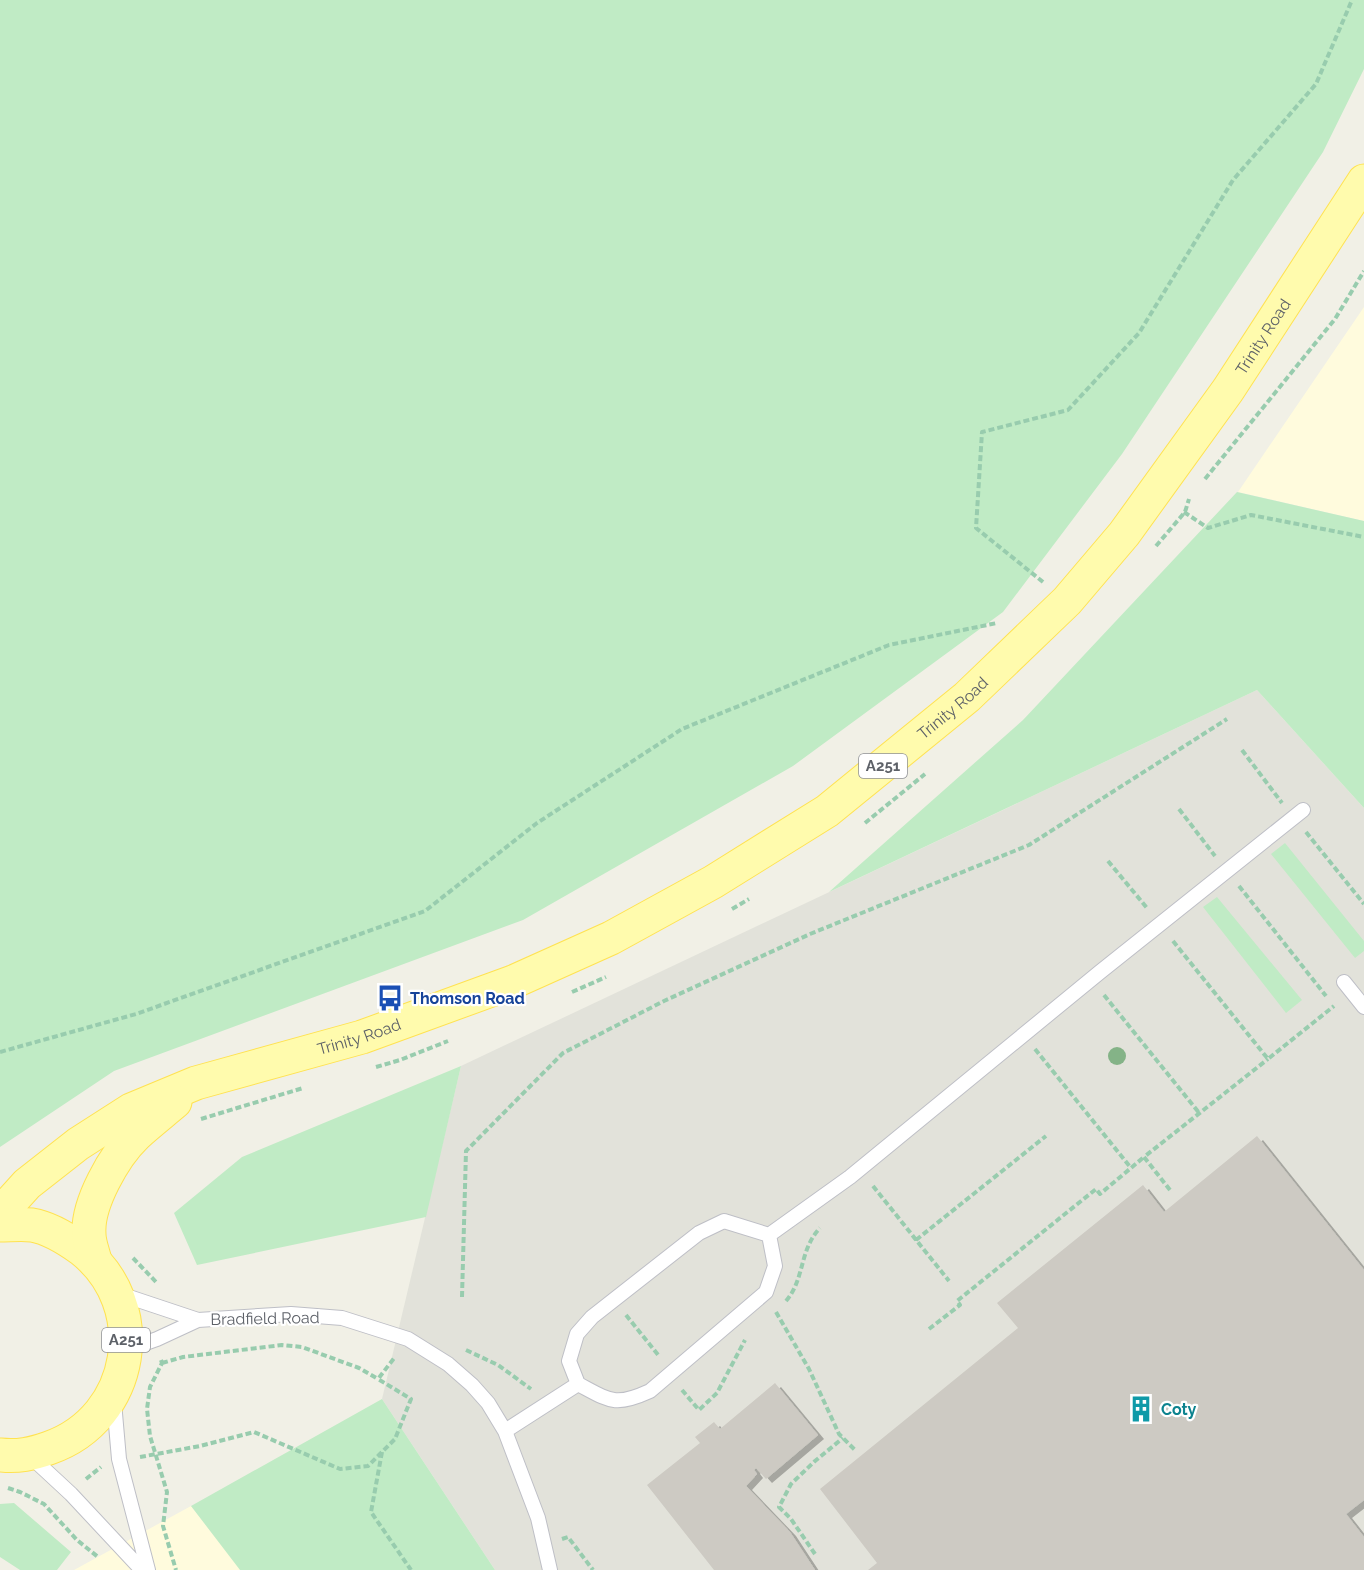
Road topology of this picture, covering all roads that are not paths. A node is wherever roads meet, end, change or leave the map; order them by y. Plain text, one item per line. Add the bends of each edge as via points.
1 (1364, 181) edge
2 (1303, 810) dead end
3 (1348, 986) road end
4 (1364, 1007) edge
5 (196, 1083) junction
6 (0, 1214) edge
7 (0, 1225) edge
8 (769, 1235) junction
9 (95, 1261) junction
10 (116, 1293) junction
11 (198, 1320) junction
12 (126, 1350) junction
13 (578, 1384) junction
14 (113, 1394) junction
15 (505, 1431) junction
16 (10, 1466) edge
17 (142, 1570) edge
18 (148, 1570) edge
19 (550, 1570) edge

1 - 5 main road, Trinity Road / A251 via 1228,390 1138,515 1067,601 968,697 827,810 713,882 611,938 513,982 362,1037
2 - 8 lane via 850,1177
3 - 4 lane
5 - 6 main road, Trinity Road / A251 via 131,1110 78,1144 27,1184
5 - 9 main road, Trinity Road / A251 via 135,1136 106,1178 93,1207 89,1234
7 - 9 main road, Trinity Road / A251 via 34,1226 64,1237
8 - 13 lane via 724,1221 699,1233 592,1317 577,1334 569,1361
8 - 13 lane via 775,1266 766,1292 650,1391 633,1399 614,1401
9 - 10 main road, Trinity Road / A251
10 - 11 lane
10 - 12 main road, Trinity Road / A251 via 125,1325
11 - 12 lane, Bradfield Road
11 - 15 lane, Bradfield Road via 291,1314 342,1318 408,1339 472,1385
12 - 14 main road, Trinity Road / A251
13 - 15 lane
14 - 16 main road, Trinity Road / A251 via 93,1421 67,1442
14 - 18 lane via 119,1459
15 - 19 lane, Bradfield Road via 538,1518
16 - 17 lane via 71,1494

